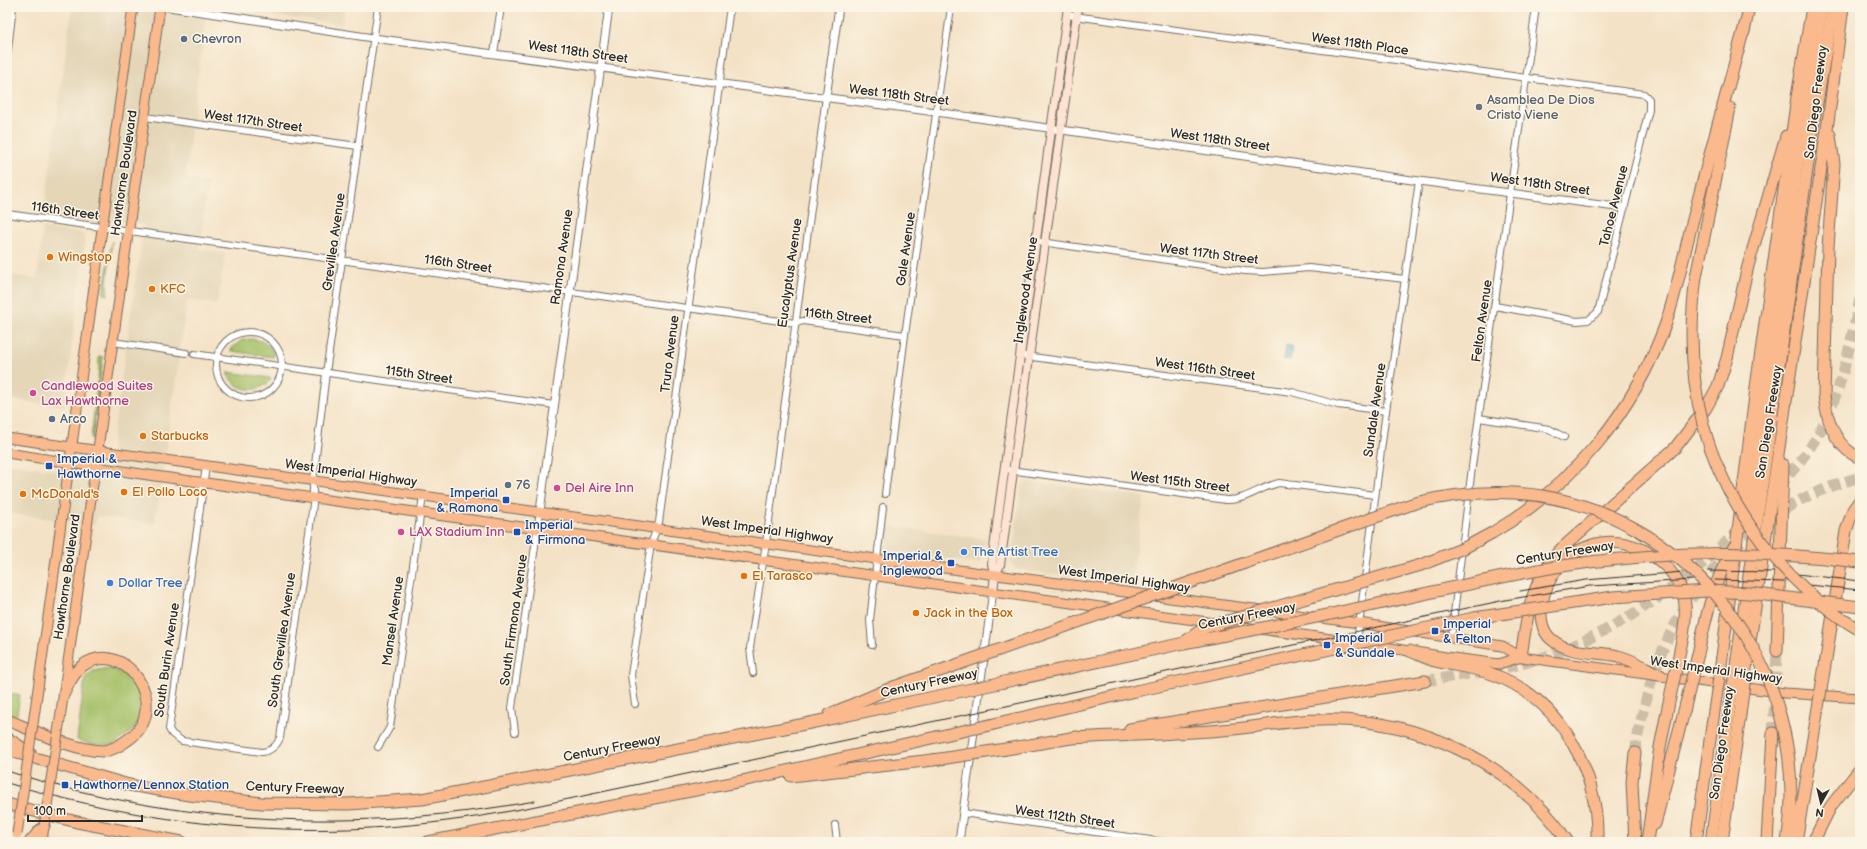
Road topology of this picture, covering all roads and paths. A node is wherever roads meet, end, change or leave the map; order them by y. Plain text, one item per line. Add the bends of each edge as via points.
1 (13, 7) edge
2 (133, 7) edge
3 (160, 7) edge
4 (169, 7) edge
5 (378, 7) edge
6 (501, 7) edge
7 (609, 7) edge
8 (730, 7) edge
9 (840, 7) edge
10 (951, 7) edge
11 (1078, 7) edge
12 (1536, 7) edge
13 (1749, 7) edge
14 (1812, 7) edge
15 (1822, 7) edge
16 (1833, 7) edge
17 (1843, 7) edge
18 (1067, 11) edge
19 (1076, 17) junction
20 (1745, 25) junction
21 (373, 38) junction
22 (494, 53) junction
23 (7, 57) edge
24 (600, 68) junction
25 (1526, 79) junction
26 (719, 83) junction
27 (1797, 97) junction
28 (826, 98) junction
29 (1649, 100) joint
30 (936, 112) junction
31 (145, 117) junction
32 (1828, 122) junction
33 (1051, 128) junction
34 (1060, 129) junction
35 (358, 146) junction
36 (1418, 181) junction
37 (1510, 192) junction
38 (1624, 208) junction
39 (7, 214) edge
40 (102, 227) junction
41 (128, 231) junction
42 (1035, 241) junction
43 (1044, 242) junction
44 (343, 259) junction
45 (1405, 280) junction
46 (570, 291) junction
47 (1495, 306) junction
48 (687, 308) junction
49 (795, 323) junction
50 (905, 335) junction
51 (113, 342) junction
52 (186, 353) dead end
53 (194, 354) dead end
54 (1020, 356) junction
55 (216, 357) junction
56 (1029, 357) junction
57 (282, 366) junction
58 (326, 373) junction
59 (554, 405) junction
60 (1386, 411) junction
61 (1785, 413) junction
62 (1479, 418) junction
63 (1564, 437) dead end
64 (7, 438) edge
65 (72, 446) junction
66 (99, 450) junction
67 (7, 454) edge
68 (1860, 458) edge
69 (70, 463) junction
70 (206, 466) junction
71 (96, 467) junction
72 (1004, 469) junction
73 (1014, 470) junction
74 (313, 481) junction
75 (204, 482) junction
76 (885, 494) dead end
77 (1375, 495) junction
78 (423, 496) junction
79 (313, 498) junction
80 (1860, 500) edge
81 (883, 507) dead end
82 (540, 511) junction
83 (420, 512) junction
84 (538, 528) junction
85 (656, 528) junction
86 (1737, 538) junction
87 (766, 543) junction
88 (651, 544) junction
89 (1784, 554) junction
90 (1860, 556) edge
91 (762, 559) junction
92 (876, 559) junction
93 (1860, 562) edge
94 (876, 575) junction
95 (995, 575) junction
96 (993, 591) junction
97 (1860, 606) edge
98 (1360, 623) junction
99 (1860, 630) edge
100 (1451, 638) junction
101 (1357, 642) junction
102 (1184, 643) junction
103 (872, 645) dead end
104 (1410, 651) junction
105 (1777, 651) tunnel mouth
106 (1521, 656) junction
107 (1742, 660) junction
108 (753, 673) dead end
109 (1660, 675) junction
110 (1425, 681) tunnel mouth
111 (64, 693) junction
112 (1860, 698) edge
113 (634, 704) dead end
114 (1734, 714) junction
115 (7, 720) edge
116 (805, 724) junction
117 (515, 732) dead end
118 (1773, 733) tunnel mouth
119 (7, 738) edge
120 (1071, 738) junction
121 (222, 746) joint
122 (378, 748) dead end
123 (7, 750) edge
124 (1635, 753) tunnel mouth
125 (40, 760) junction
126 (1860, 769) edge
127 (742, 781) junction
128 (1730, 785) junction
129 (7, 804) edge
130 (963, 813) junction
131 (835, 825) dead end
132 (44, 826) joint
133 (16, 838) edge
134 (37, 840) edge
135 (182, 842) edge
136 (428, 842) edge
137 (837, 842) edge
138 (959, 842) edge
139 (1164, 842) edge
140 (1568, 842) edge
141 (1597, 842) edge
142 (1634, 842) edge
143 (1647, 842) edge
144 (1650, 842) edge
145 (1696, 842) edge
146 (1711, 842) edge
147 (1722, 842) edge
148 (1728, 842) edge
149 (1767, 842) edge
150 (1787, 842) edge
151 (1796, 842) edge
152 (1813, 842) edge

1 - 23 street
2 - 40 main road, Hawthorne Boulevard
3 - 31 main road, Hawthorne Boulevard
4 - 21 street, West 118th Street
5 - 21 street, Grevillea Avenue
6 - 22 street
7 - 24 street, Ramona Avenue
8 - 26 street, Truro Avenue
9 - 28 street, Eucalyptus Avenue
10 - 30 street, Gale Avenue
11 - 19 main road, Inglewood Avenue
12 - 25 street, Felton Avenue
13 - 20 highway
14 - 27 highway, San Diego Freeway
15 - 86 highway via 1797,163 1749,517
16 - 107 highway via 1814,121
17 - 32 highway, San Diego Freeway
18 - 19 street, West 118th Place
18 - 33 main road, Inglewood Avenue
19 - 25 street, West 118th Place
19 - 34 main road, Inglewood Avenue
20 - 99 highway, bridge via 1696,277 1691,322 1692,370 1704,429 1716,464 1743,516 1782,566 1809,595 1827,610
20 - 102 highway, bridge via 1666,321 1641,379 1615,421 1586,458 1535,505 1492,533 1442,557 1334,592 1204,628
21 - 22 street, West 118th Street
21 - 35 street, Grevillea Avenue
22 - 24 street, West 118th Street
24 - 26 street, West 118th Street
24 - 46 street, Ramona Avenue
25 - 29 street, West 118th Place via 1637,92 1644,94
25 - 37 street, Felton Avenue
26 - 28 street, West 118th Street
26 - 48 street, Truro Avenue
27 - 86 highway, San Diego Freeway
27 - 106 highway via 1748,266 1727,358 1713,396 1675,448 1561,549 1547,565 1531,600
28 - 30 street, West 118th Street
28 - 49 street, Eucalyptus Avenue
29 - 38 street, Tahoe Avenue via 1649,110
30 - 33 street, West 118th Street
30 - 50 street, Gale Avenue
31 - 35 street, West 117th Street
31 - 41 main road, Hawthorne Boulevard
32 - 61 highway, San Diego Freeway
32 - 68 highway via 1834,164 1828,246 1824,396 1828,418 1837,438 1847,450
33 - 34 street, West 118th Street
33 - 42 main road, Inglewood Avenue
34 - 36 street, West 118th Street
34 - 43 main road, Inglewood Avenue
35 - 44 street, Grevillea Avenue
36 - 37 street, West 118th Street
36 - 45 street, Sundale Avenue
37 - 38 street, West 118th Street
37 - 47 street, Felton Avenue
38 - 47 street, Tahoe Avenue via 1601,304 1594,317 1577,321
39 - 40 street, 116th Street
40 - 41 street, 116th Street
40 - 65 main road, Hawthorne Boulevard
41 - 44 street, 116th Street
41 - 51 main road, Hawthorne Boulevard
42 - 43 street, West 117th Street
42 - 54 main road, Inglewood Avenue
43 - 45 street, West 117th Street via 1245,271 1310,268
43 - 56 main road, Inglewood Avenue
44 - 46 street, 116th Street
44 - 58 street, Grevillea Avenue
45 - 60 street, Sundale Avenue
46 - 48 street, 116th Street
46 - 59 street, Ramona Avenue
47 - 62 street, Felton Avenue
48 - 49 street, 116th Street
48 - 85 street, Truro Avenue via 661,507
49 - 50 street, 116th Street via 803,321
49 - 87 street, Eucalyptus Avenue
50 - 76 street, Gale Avenue
51 - 52 street
51 - 66 main road, Hawthorne Boulevard
53 - 55 street, 115th Street
54 - 56 street, West 116th Street
54 - 72 main road, Inglewood Avenue
55 - 57 street, 115th Street
55 - 57 street via 222,344 230,337 253,331 275,344
55 - 57 street via 215,368 221,383 229,392 239,397 260,396 272,388 279,379
56 - 60 street, West 116th Street via 1292,392 1338,405
56 - 73 main road, Inglewood Avenue
57 - 58 street, 115th Street
58 - 59 street, 115th Street
58 - 74 street, Grevillea Avenue
59 - 82 street, Ramona Avenue
60 - 77 street, Sundale Avenue
61 - 105 highway
61 - 107 highway, San Diego Freeway
62 - 63 street via 1550,429
62 - 100 street, Felton Avenue
64 - 65 main road, West Imperial Highway
65 - 66 main road, West Imperial Highway
65 - 69 main road, Hawthorne Boulevard
66 - 70 main road, West Imperial Highway
66 - 71 main road, Hawthorne Boulevard
67 - 69 main road, West Imperial Highway
69 - 71 main road, West Imperial Highway
69 - 133 main road, Hawthorne Boulevard, bridge
70 - 74 main road, West Imperial Highway
70 - 75 street, South Burin Avenue
71 - 75 main road, West Imperial Highway
71 - 111 main road, Hawthorne Boulevard
72 - 73 street, West 115th Street
72 - 95 main road, Inglewood Avenue via 992,564
73 - 77 street, West 115th Street via 1226,500 1240,499 1279,483
73 - 95 main road, Inglewood Avenue via 1000,565
74 - 78 main road, West Imperial Highway
74 - 79 street, South Grevillea Avenue
75 - 79 main road, West Imperial Highway
75 - 121 street, South Burin Avenue via 169,729 182,741
77 - 98 street, Sundale Avenue
78 - 82 main road, West Imperial Highway
78 - 83 street, Mansel Avenue
79 - 83 main road, West Imperial Highway
79 - 121 street, South Grevillea Avenue via 278,744 267,751
80 - 151 highway, bridge via 1853,510 1846,531
81 - 92 street
82 - 84 street, South Firmona Avenue
82 - 85 main road, West Imperial Highway
83 - 84 main road, West Imperial Highway
83 - 122 street, Mansel Avenue via 390,727
84 - 88 main road, West Imperial Highway
84 - 117 street, South Firmona Avenue via 512,708
85 - 87 main road, West Imperial Highway
85 - 88 street, Truro Avenue
86 - 144 highway, bridge via 1722,566 1705,624
86 - 145 highway, San Diego Freeway, bridge
87 - 91 street, Eucalyptus Avenue
87 - 92 main road, West Imperial Highway
88 - 91 main road, West Imperial Highway
88 - 113 street, Truro Avenue via 631,675
89 - 90 highway, bridge
89 - 93 highway, Century Freeway, bridge
89 - 102 highway, Century Freeway, bridge via 1650,556 1556,567
91 - 94 main road, West Imperial Highway
91 - 108 street, Eucalyptus Avenue via 750,648
92 - 94 street
92 - 95 main road, West Imperial Highway
94 - 96 main road, West Imperial Highway
94 - 103 street via 870,620
95 - 96 main road, Inglewood Avenue
95 - 98 main road, West Imperial Highway
96 - 101 main road, West Imperial Highway
96 - 130 street
97 - 127 highway, bridge via 1749,593 1708,591 1613,597 1474,618 1136,691
98 - 100 main road, West Imperial Highway
98 - 101 street, Sundale Avenue
100 - 106 main road, West Imperial Highway via 1502,646
101 - 104 main road, West Imperial Highway
102 - 116 highway, Century Freeway, bridge
104 - 106 main road, West Imperial Highway via 1499,664
104 - 141 highway via 1435,661 1493,674 1521,688 1550,713 1573,743 1584,766 1594,800
106 - 109 main road, West Imperial Highway
107 - 114 highway, San Diego Freeway, bridge
109 - 112 main road, West Imperial Highway via 1785,693
109 - 143 highway, bridge via 1620,656 1571,649 1550,639 1542,624 1541,612 1546,589 1566,559 1592,545 1617,542 1634,545 1643,548 1664,564 1680,586 1683,595 1683,636 1660,747
110 - 120 highway
111 - 115 highway via 81,667 102,658 122,663 137,676 145,693 147,712 142,727 132,737 119,746 104,751 84,750
111 - 132 main road, Hawthorne Boulevard, bridge
114 - 128 highway, San Diego Freeway
114 - 146 highway
116 - 125 highway, Century Freeway via 422,799 348,804 262,803 188,795 129,785
116 - 150 highway, bridge via 891,688 1415,503 1455,495 1514,493 1575,504 1611,517 1644,534 1682,561 1708,585 1742,628 1773,687 1787,736 1792,782
118 - 149 highway
119 - 125 highway
120 - 127 highway, bridge via 933,760
120 - 140 highway via 1233,729 1321,720 1393,726 1455,747 1490,767 1536,804
123 - 125 highway, Century Freeway
124 - 142 highway via 1632,782
126 - 152 highway via 1831,806
127 - 136 highway
128 - 147 highway, San Diego Freeway
128 - 148 highway
129 - 135 highway via 77,822
130 - 138 street
130 - 139 street, West 112th Street
131 - 137 street
132 - 134 highway

